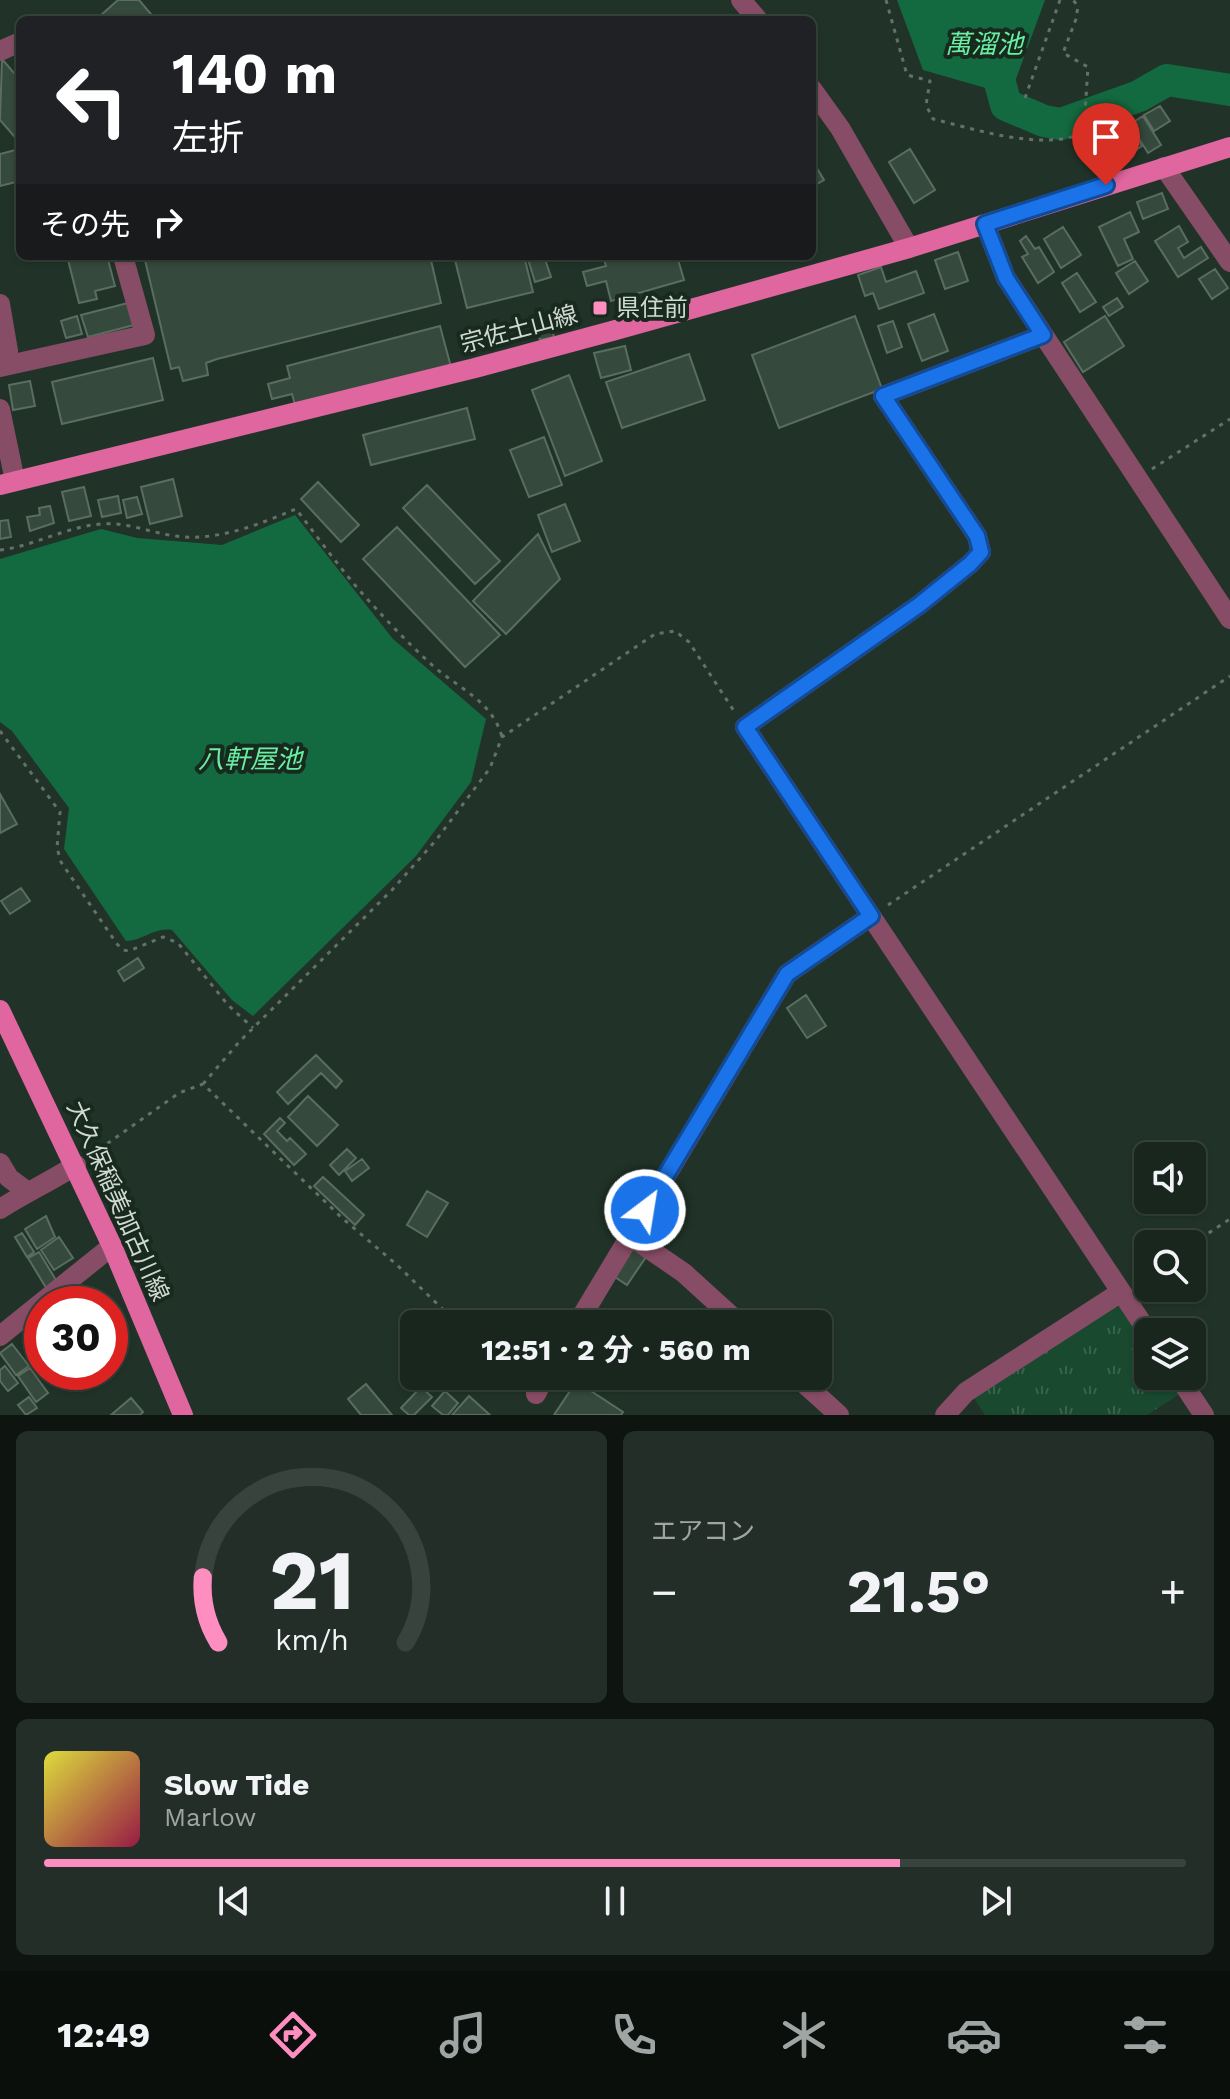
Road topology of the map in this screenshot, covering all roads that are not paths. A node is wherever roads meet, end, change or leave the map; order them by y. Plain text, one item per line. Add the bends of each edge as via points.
1 (741, 0) edge
2 (755, 16) edge
3 (816, 95) edge
4 (1230, 147) edge
5 (1164, 167) junction
6 (985, 224) junction
7 (909, 248) junction
8 (124, 260) edge
9 (1230, 262) edge
10 (0, 304) edge
11 (1043, 335) junction
12 (0, 360) edge
13 (0, 367) edge
14 (0, 409) edge
15 (8, 483) edge
16 (1230, 619) edge
17 (871, 916) junction
18 (0, 1010) edge
19 (0, 1163) edge
20 (76, 1165) junction
21 (28, 1192) junction
22 (0, 1209) edge
23 (630, 1236) junction
24 (112, 1246) junction
25 (1121, 1292) junction
26 (585, 1310) edge
27 (725, 1310) edge
28 (1139, 1318) edge
29 (0, 1336) edge
30 (811, 1390) edge
31 (1187, 1390) edge
32 (183, 1415) edge
33 (839, 1415) edge
34 (945, 1415) edge
35 (1204, 1415) edge

1 - 2 street
3 - 7 street
4 - 5 main road, 宗佐土山線
5 - 6 main road, 宗佐土山線
5 - 9 street
6 - 7 main road, 宗佐土山線
6 - 11 street via 1006,278
7 - 15 main road, 宗佐土山線 via 475,368
8 - 13 street via 145,335
10 - 12 street via 8,351
11 - 16 street
11 - 17 street via 883,396 977,536 981,552 919,605 745,727
14 - 15 street
17 - 23 street via 787,974
17 - 25 street
18 - 20 main road, 大久保稲美加古川線
19 - 21 street
20 - 21 street
20 - 24 main road, 大久保稲美加古川線
21 - 22 street
23 - 26 street
23 - 27 street via 684,1273
24 - 29 street
24 - 32 main road, 大久保稲美加古川線
25 - 28 street
25 - 34 street via 966,1392
30 - 33 street
31 - 35 street

